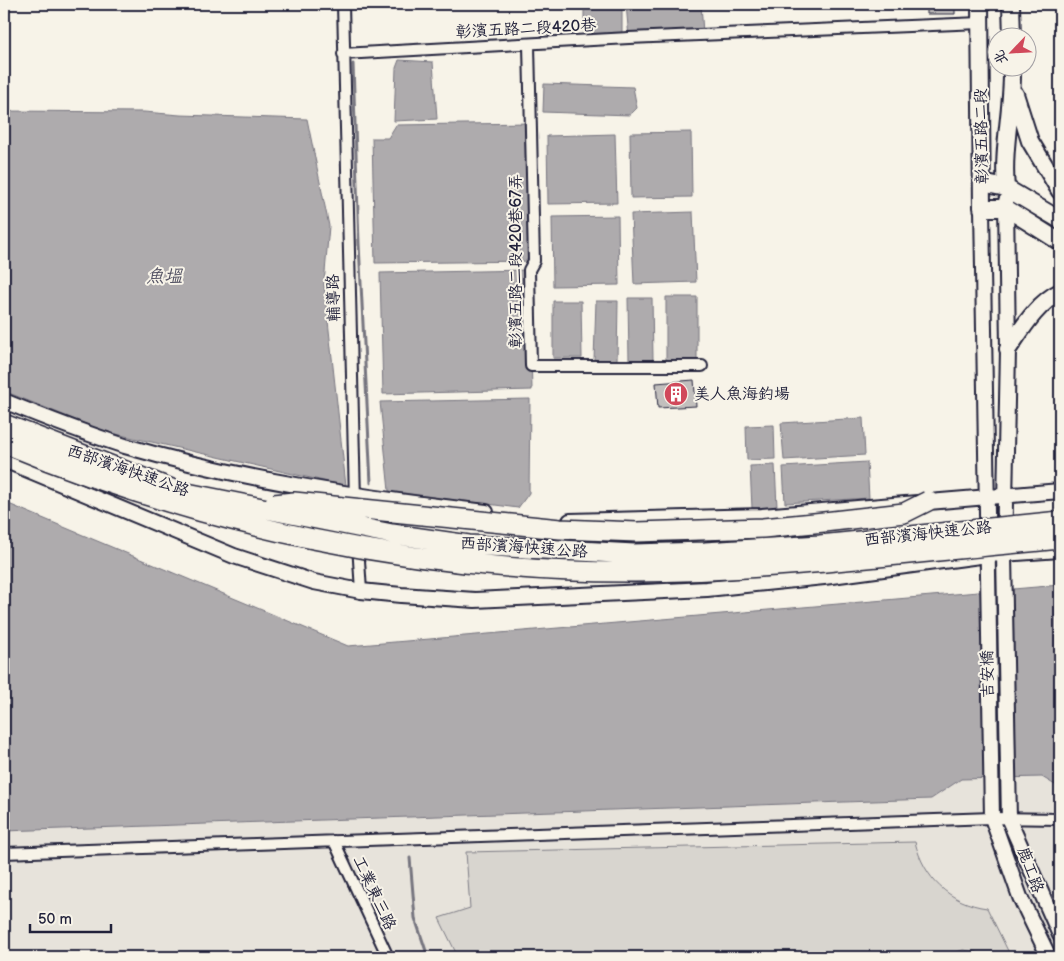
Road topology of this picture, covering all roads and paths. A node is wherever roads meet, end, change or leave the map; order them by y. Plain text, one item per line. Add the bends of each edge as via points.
1 (343, 4) edge
2 (980, 4) edge
3 (1011, 4) edge
4 (980, 23) junction
5 (1012, 28) edge
6 (529, 45) junction
7 (343, 54) junction
8 (1012, 78) edge
9 (1012, 88) junction
10 (982, 184) junction
11 (1006, 188) junction
12 (1060, 191) edge
13 (982, 208) junction
14 (1006, 208) junction
15 (1060, 220) edge
16 (1060, 242) edge
17 (1060, 292) edge
18 (1008, 349) junction
19 (702, 366) dead end
20 (4, 401) edge
21 (4, 424) edge
22 (4, 443) edge
23 (4, 460) edge
24 (1060, 491) edge
25 (1006, 496) junction
26 (355, 497) junction
27 (986, 498) junction
28 (928, 501) junction
29 (252, 506) junction
30 (1060, 521) edge
31 (243, 524) junction
32 (1060, 539) edge
33 (1060, 550) edge
34 (987, 555) junction
35 (1004, 555) junction
36 (931, 562) junction
37 (361, 591) junction
38 (991, 791) joint
39 (1007, 792) joint
40 (992, 818) junction
41 (1060, 819) edge
42 (1009, 820) junction
43 (334, 841) junction
44 (4, 854) edge
45 (1060, 935) edge
46 (388, 957) edge
47 (1049, 957) edge

1 - 7 street, 輔導路
2 - 4 main road, 彰濱五路二段
3 - 5 main road
4 - 6 street, 彰濱五路二段420巷 via 638,37
4 - 10 main road, 彰濱五路二段
6 - 7 street, 彰濱五路二段420巷
6 - 19 street, 彰濱五路二段420巷67弄 via 534,261 529,270 531,366
7 - 26 street, 輔導路
8 - 9 main road, 彰濱五路二段
9 - 11 main road, 彰濱五路二段 via 1004,170
9 - 12 main road via 1030,141
10 - 11 main road
10 - 13 main road, 彰濱五路二段
11 - 14 street, 吉安橋
11 - 15 main road
13 - 14 main road
13 - 27 street, 吉安橋
14 - 16 main road
14 - 18 street, 吉安橋
17 - 18 main road via 1027,322
18 - 25 street, 吉安橋
20 - 26 street via 115,442 172,458
21 - 29 highway, 西部濱海快速公路, bridge via 177,491
22 - 31 highway, 西部濱海快速公路, bridge via 175,506
23 - 37 street via 234,556 314,582
24 - 25 street
25 - 27 street
25 - 35 street, 吉安橋
26 - 28 street via 561,521 762,516
26 - 37 street, 輔導路
27 - 28 street
27 - 34 street, 吉安橋
28 - 29 highway, bridge via 904,512 824,522 763,528 638,532 560,529 294,502
29 - 30 highway, 西部濱海快速公路, bridge via 392,534 469,545 634,554 820,545
31 - 32 highway, 西部濱海快速公路, bridge via 327,542 468,563 633,572 758,568
31 - 36 highway, bridge via 273,541 313,552 466,573 635,580 763,574 887,559
33 - 35 street
34 - 35 street
34 - 36 street
34 - 38 street, 吉安橋
35 - 39 street, 吉安橋
36 - 37 street via 824,577 697,589 475,600
38 - 40 street, 鹿工路
39 - 42 street, 鹿工路
40 - 42 street
40 - 43 street
40 - 47 street, 鹿工路 via 1020,897
41 - 42 street
42 - 45 street, 鹿工路
43 - 44 street
43 - 46 street, 工業東三路

